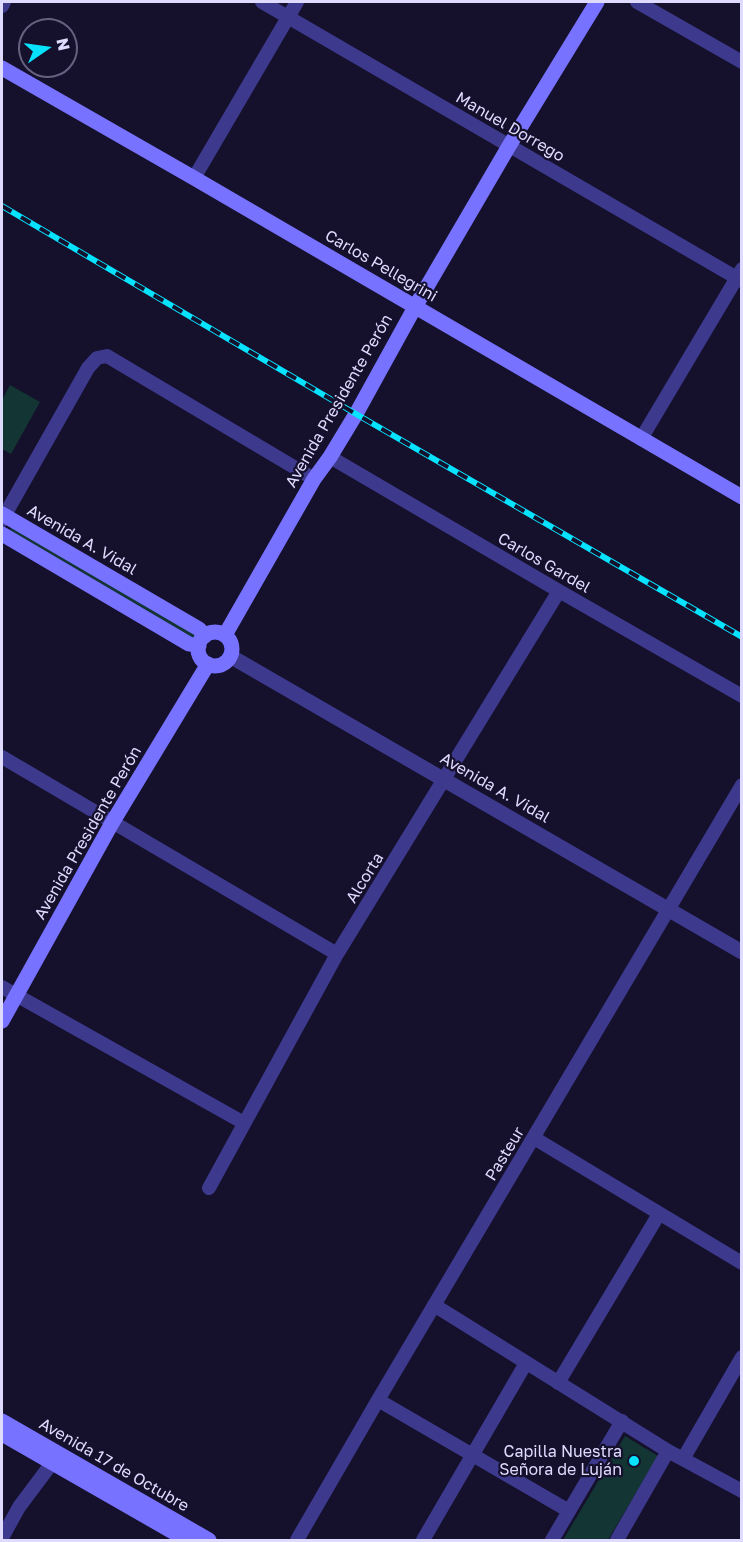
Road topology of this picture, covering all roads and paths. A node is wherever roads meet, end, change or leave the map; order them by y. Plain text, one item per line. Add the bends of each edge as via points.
1 (4, 2) edge
2 (262, 2) edge
3 (297, 2) edge
4 (597, 2) edge
5 (637, 2) edge
6 (2, 6) edge
7 (288, 17) junction
8 (741, 62) edge
9 (2, 68) edge
10 (509, 146) junction
11 (194, 178) junction
12 (740, 276) edge
13 (415, 307) junction
14 (641, 439) junction
15 (330, 457) junction
16 (314, 479) junction
17 (741, 497) edge
18 (2, 517) edge
19 (2, 534) edge
20 (559, 591) junction
21 (225, 635) junction
22 (202, 641) junction
23 (230, 656) junction
24 (208, 664) junction
25 (741, 696) edge
26 (2, 757) edge
27 (445, 780) junction
28 (741, 785) edge
29 (112, 823) junction
30 (669, 909) junction
31 (741, 952) edge
32 (337, 954) junction
33 (2, 987) edge
34 (17, 996) junction
35 (2, 1022) edge
36 (244, 1123) junction
37 (534, 1138) junction
38 (209, 1188) dead end
39 (659, 1214) junction
40 (741, 1263) edge
41 (434, 1305) junction
42 (741, 1356) edge
43 (526, 1363) junction
44 (558, 1383) junction
45 (378, 1400) junction
46 (2, 1421) edge
47 (622, 1421) junction
48 (2, 1434) edge
49 (668, 1451) junction
50 (472, 1455) junction
51 (54, 1458) junction
52 (683, 1459) junction
53 (741, 1491) edge
54 (569, 1511) junction
55 (2, 1538) edge
56 (187, 1540) edge
57 (208, 1540) edge
58 (297, 1540) edge
59 (423, 1540) edge
60 (552, 1540) edge
61 (616, 1540) edge

1 - 6 street
2 - 7 street, Manuel Dorrego
3 - 7 street
4 - 10 main road, Avenida Presidente Perón
5 - 8 street
7 - 10 street, Manuel Dorrego
7 - 11 street
9 - 11 main road, Carlos Pellegrini
10 - 12 street, Manuel Dorrego
10 - 13 main road, Avenida Presidente Perón
11 - 13 main road, Carlos Pellegrini
12 - 14 street
13 - 14 main road, Carlos Pellegrini
13 - 15 main road, Avenida Presidente Perón
14 - 17 main road, Carlos Pellegrini
15 - 16 main road, Avenida Presidente Perón
15 - 20 street, Carlos Gardel
16 - 18 street via 107,357 97,358
16 - 21 main road, Avenida Presidente Perón
18 - 22 main road, Avenida A. Vidal via 199,629
19 - 22 main road via 189,644
20 - 25 street, Carlos Gardel
20 - 27 street, Alcorta
21 - 22 main road via 213,632
21 - 23 main road via 231,644
22 - 24 main road via 200,656
23 - 24 main road via 221,664
23 - 27 street, Avenida A. Vidal
24 - 29 main road, Avenida Presidente Perón
26 - 29 street
27 - 30 street, Avenida A. Vidal
27 - 32 street, Alcorta
28 - 30 street, Pasteur
29 - 32 street
29 - 34 main road, Avenida Presidente Perón
30 - 31 street, Avenida A. Vidal
30 - 37 street, Pasteur
32 - 36 street, Alcorta
33 - 34 street
34 - 35 main road, Avenida Presidente Perón
34 - 36 street
36 - 38 street, Alcorta
37 - 39 street
37 - 41 street, Pasteur
39 - 40 street
39 - 44 street
41 - 43 street
41 - 45 street, Pasteur
42 - 52 street
43 - 44 street
43 - 50 street
44 - 47 street
45 - 50 street
45 - 58 street, Pasteur
46 - 51 main road, Avenida 17 de Octubre
47 - 49 street
47 - 54 street
48 - 51 main road, Avenida 17 de Octubre
49 - 52 street
49 - 61 street
50 - 54 street
50 - 59 street
51 - 55 street
51 - 56 main road, Avenida 17 de Octubre
51 - 57 main road, Avenida 17 de Octubre
52 - 53 street
54 - 60 street

